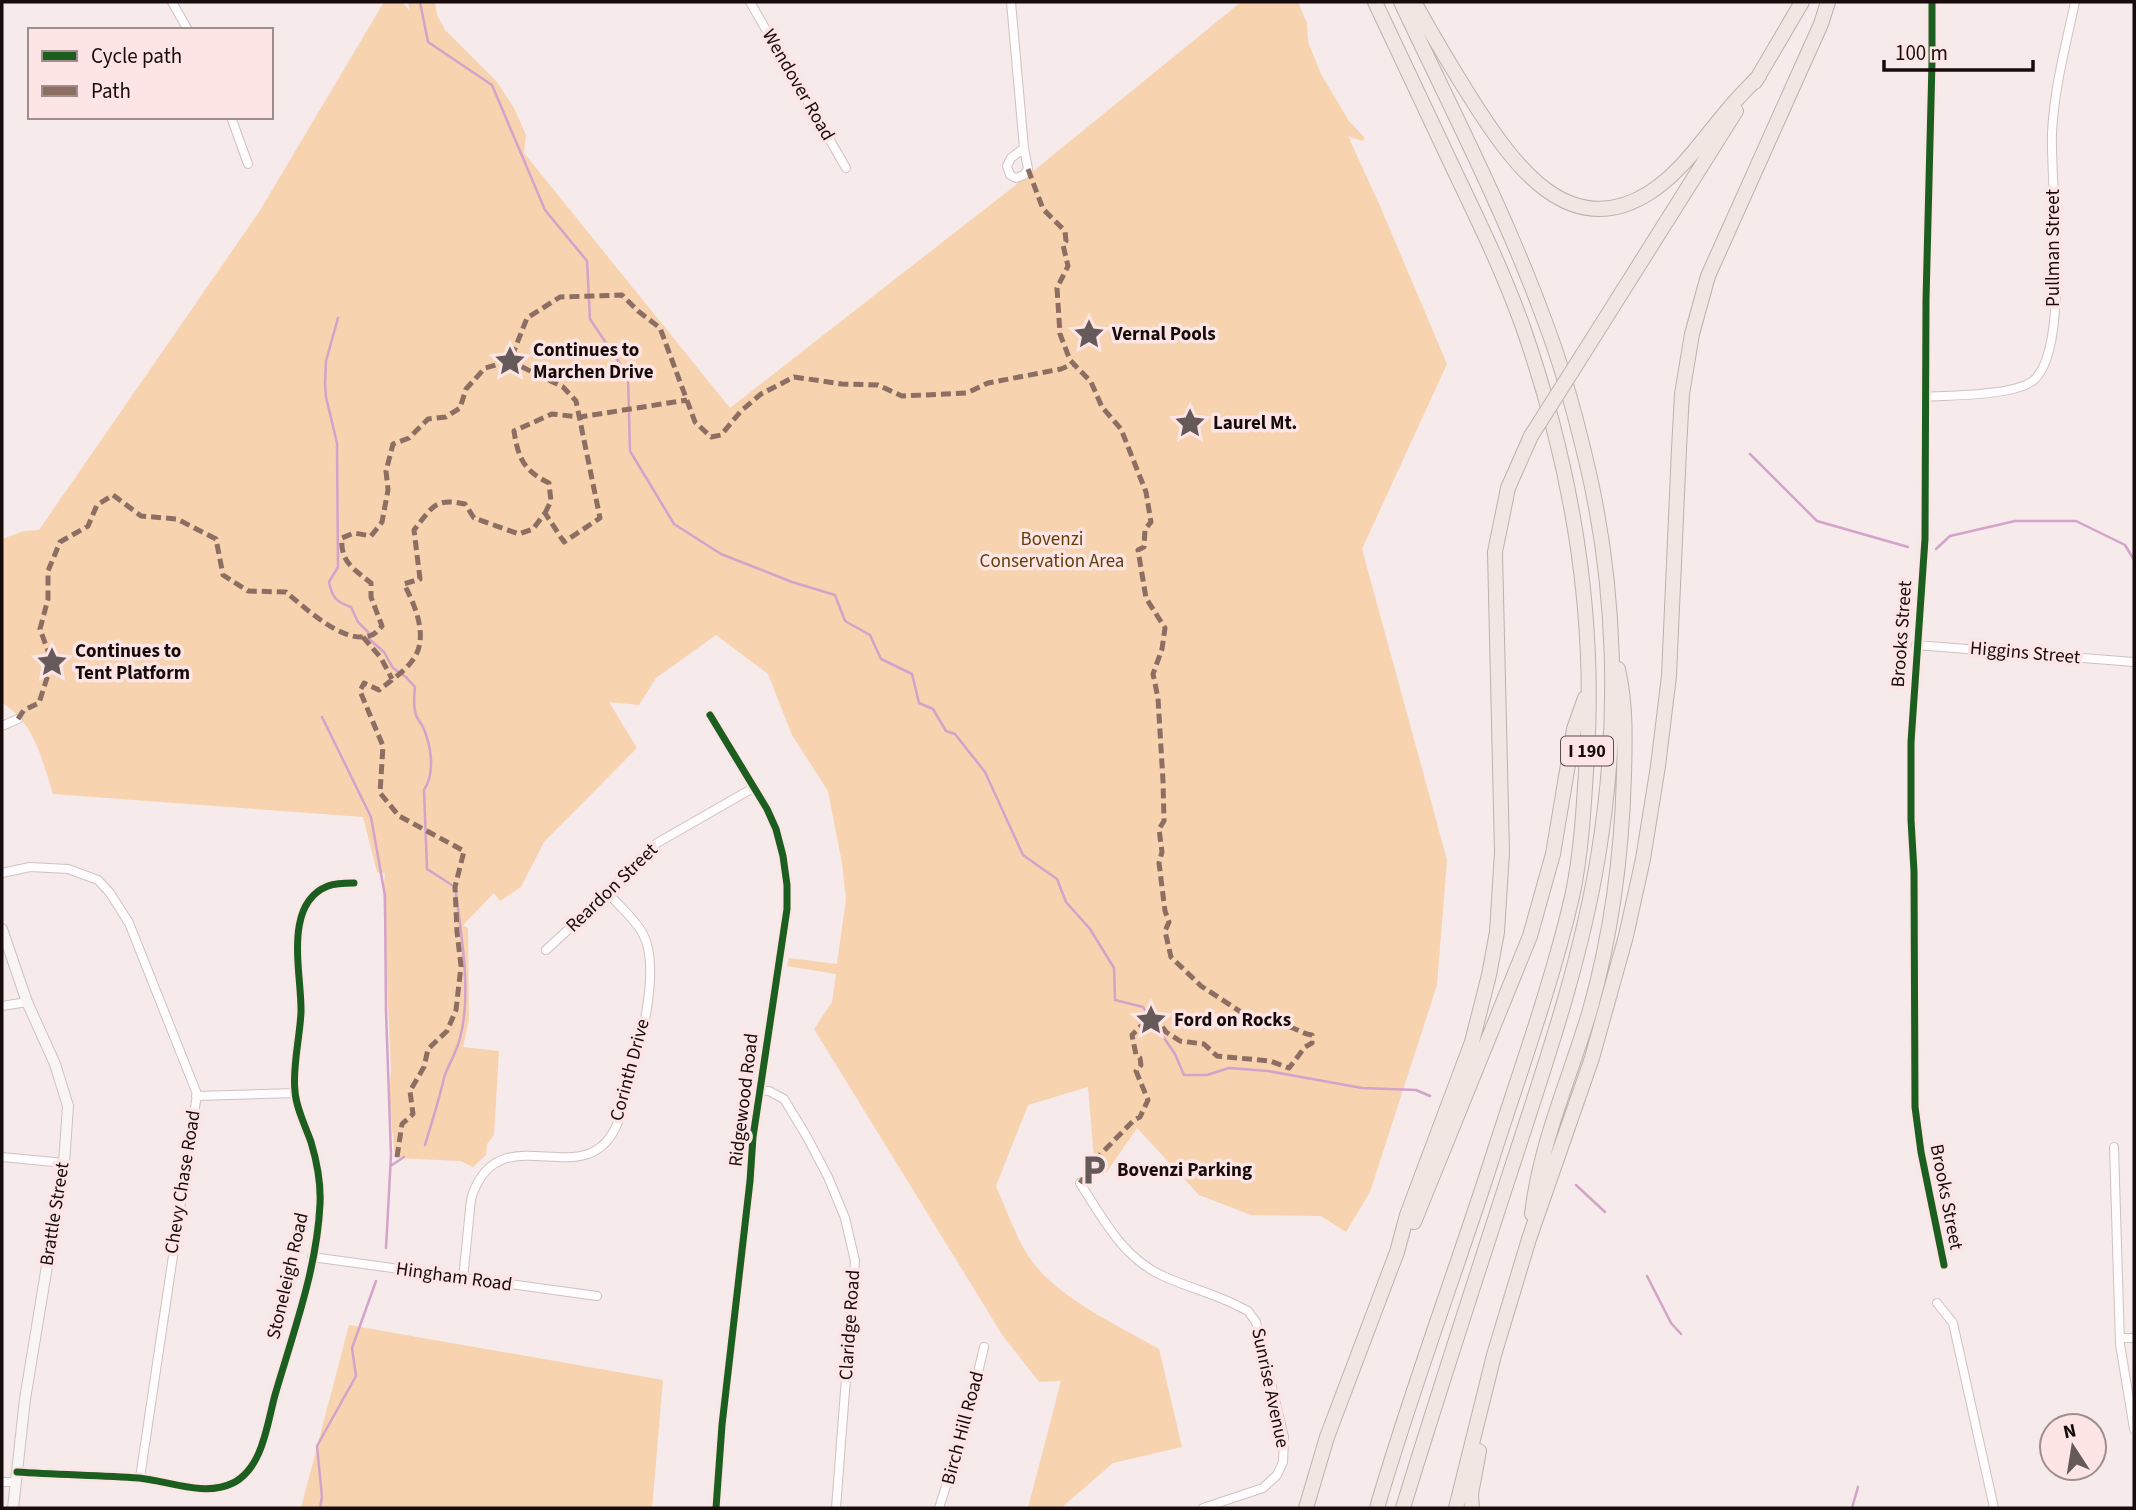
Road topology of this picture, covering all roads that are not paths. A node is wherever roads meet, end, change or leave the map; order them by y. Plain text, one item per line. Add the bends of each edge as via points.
1 (172, 2) edge
2 (750, 2) edge
3 (1011, 2) edge
4 (1375, 2) edge
5 (1401, 2) edge
6 (1415, 2) edge
7 (1801, 2) edge
8 (1828, 2) edge
9 (1932, 2) edge
10 (2075, 2) edge
11 (187, 28) edge
12 (1759, 76) junction
13 (232, 119) edge
14 (1024, 148) dead end
15 (248, 164) dead end
16 (846, 168) dead end
17 (1925, 397) junction
18 (1611, 638) junction
19 (1916, 645) junction
20 (2134, 662) edge
21 (1590, 687) junction
22 (710, 715) dead end
23 (18, 719) dead end
24 (2, 726) edge
25 (753, 788) junction
26 (2, 873) edge
27 (354, 883) dead end
28 (608, 893) junction
29 (2, 929) edge
30 (547, 950) dead end
31 (27, 1002) junction
32 (2, 1006) edge
33 (760, 1090) junction
34 (295, 1093) junction
35 (196, 1096) junction
36 (2114, 1147) dead end
37 (2, 1157) edge
38 (64, 1163) junction
39 (1080, 1183) dead end
40 (1529, 1239) junction
41 (1397, 1252) junction
42 (312, 1257) junction
43 (1944, 1265) dead end
44 (463, 1279) junction
45 (597, 1296) dead end
46 (1937, 1303) dead end
47 (2120, 1338) junction
48 (2134, 1338) edge
49 (984, 1346) dead end
50 (1480, 1408) junction
51 (2134, 1429) edge
52 (17, 1477) junction
53 (140, 1478) junction
54 (2, 1482) edge
55 (13, 1508) edge
56 (716, 1508) edge
57 (836, 1508) edge
58 (939, 1508) edge
59 (1203, 1508) edge
60 (1306, 1508) edge
61 (1377, 1508) edge
62 (1403, 1508) edge
63 (1456, 1508) edge
64 (1472, 1508) edge
65 (1994, 1508) edge

1 - 11 street
2 - 16 street, Wendover Road
3 - 14 street
4 - 21 highway, I 190 via 1489,242 1543,388 1579,549
5 - 18 highway, I 190 via 1545,320 1585,457 1604,558
6 - 12 highway via 1512,160 1549,192 1584,206 1628,203 1659,186
7 - 12 highway
8 - 40 highway via 1708,276 1692,334 1679,435 1669,676 1643,859 1592,1058
9 - 17 street, Brooks Street
10 - 17 street, Pullman Street via 2052,132 2056,292 2045,363 2034,380 2012,390
12 - 41 highway, bridge via 1531,436 1508,488 1495,552 1502,852 1497,932 1472,1042
13 - 15 street
17 - 19 street, Brooks Street via 1925,539
18 - 40 highway via 1624,694 1623,816 1616,892 1589,1011 1536,1182
18 - 62 highway, I 190 via 1613,693 1604,817 1575,964
19 - 20 street, Higgins Street
19 - 43 street, Brooks Street via 1911,742 1914,1083 1919,1141
21 - 41 highway via 1574,729 1553,854 1530,936 1408,1237
21 - 61 highway, I 190 via 1584,806 1573,892 1551,978
22 - 25 street, Ridgewood Road
23 - 24 street
25 - 28 street, Reardon Street via 657,843
25 - 33 street, Ridgewood Road via 776,829 787,885
26 - 35 street, Chevy Chase Road via 30,867 68,869 98,880 110,892 129,923
27 - 34 street, Stoneleigh Road via 318,891 301,917
28 - 30 street, Reardon Street
28 - 44 street, Corinth Drive via 642,932 652,973 618,1122 611,1139 580,1158 530,1154 498,1162 484,1173 472,1194
29 - 31 street, Brattle Street
31 - 32 street
31 - 38 street, Brattle Street via 68,1106
33 - 56 street, Ridgewood Road
33 - 57 street, Claridge Road via 784,1100 807,1138 841,1207 855,1261
34 - 35 street
34 - 42 street, Stoneleigh Road via 319,1182
35 - 53 street, Chevy Chase Road
36 - 47 street
37 - 38 street
38 - 52 street, Brattle Street via 25,1399
39 - 59 street, Sunrise Avenue via 1133,1257 1164,1277 1248,1311 1256,1322 1284,1437 1283,1462 1263,1488
40 - 50 highway
41 - 60 highway via 1327,1437
42 - 44 street, Hingham Road
42 - 53 street, Stoneleigh Road via 251,1469 235,1482 216,1488
44 - 45 street, Hingham Road
46 - 65 street via 1953,1323
47 - 48 street
47 - 51 street
49 - 58 street, Birch Hill Road
50 - 63 highway
50 - 64 highway via 1482,1435
52 - 53 street, Stoneleigh Road
52 - 54 street, Stoneleigh Road
52 - 55 street, Brattle Street

